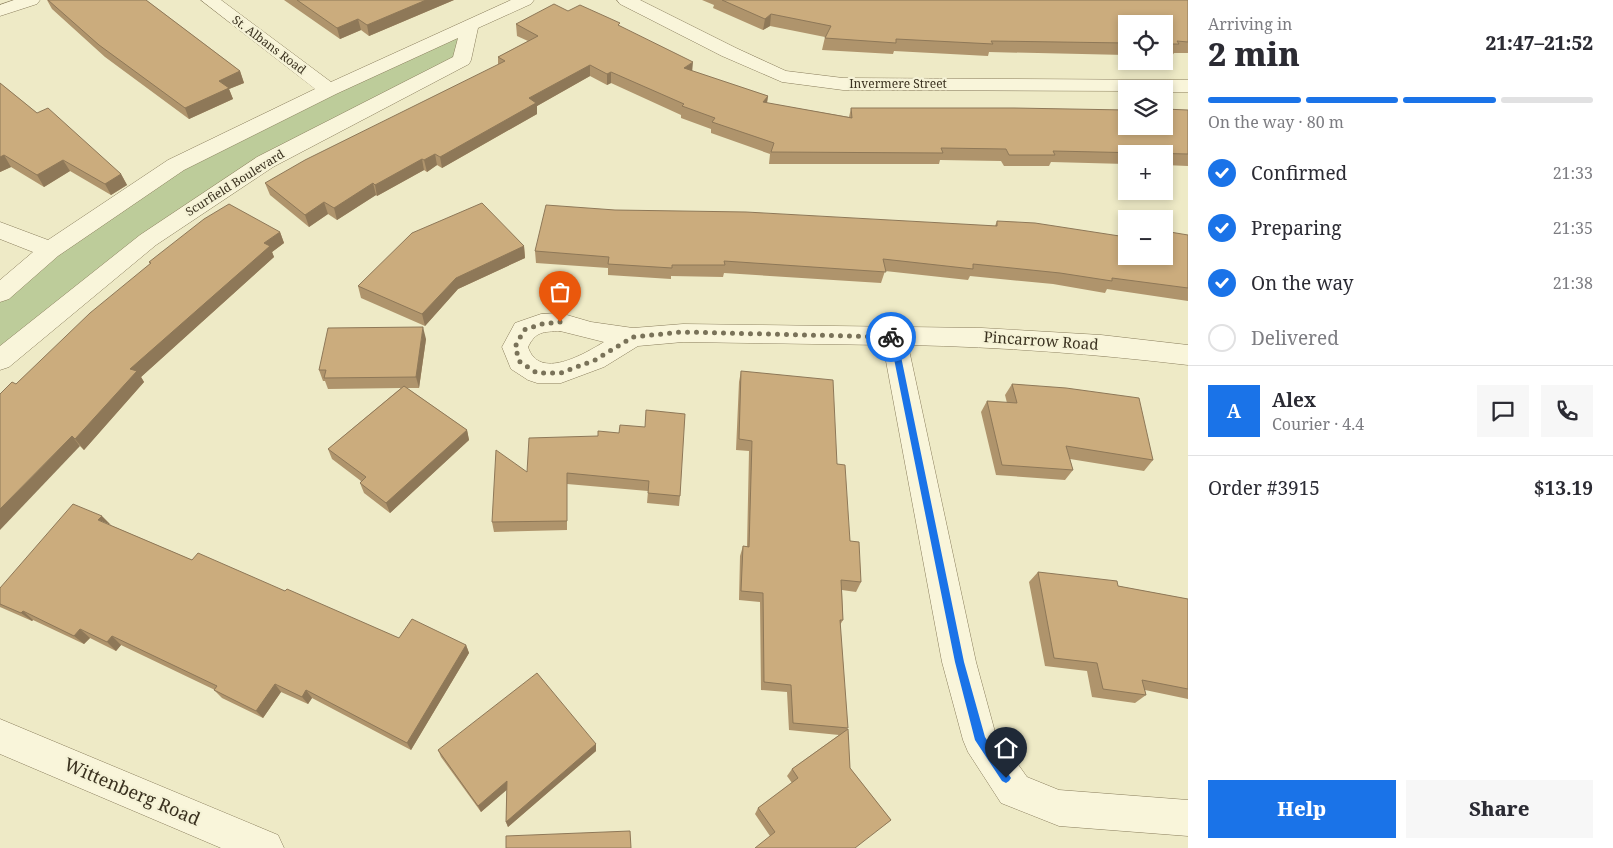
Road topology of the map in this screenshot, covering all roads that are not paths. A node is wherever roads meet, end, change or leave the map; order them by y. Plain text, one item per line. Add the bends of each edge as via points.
1 (31, 0) edge
2 (210, 0) edge
3 (525, 0) edge
4 (626, 0) edge
5 (0, 11) edge
6 (470, 25) junction
7 (1188, 86) edge
8 (329, 90) junction
9 (0, 230) edge
10 (50, 250) junction
11 (0, 293) edge
12 (633, 337) dead end
13 (894, 337) junction
14 (1188, 355) edge
15 (0, 360) edge
16 (0, 736) edge
17 (1188, 818) edge
18 (265, 848) edge

1 - 5 street
2 - 8 street, St. Albans Road
3 - 6 street
4 - 7 street, Invermere Street via 782,76 843,84
6 - 8 street
6 - 15 street, Scurfield Boulevard via 462,60 264,162 148,240
8 - 10 street via 176,165
9 - 10 street
10 - 11 street
12 - 13 street, Pincarrow Road via 682,332
13 - 14 street, Pincarrow Road via 982,337
13 - 17 street via 960,662 980,740 1014,790 1059,808
16 - 18 street, Wittenberg Road

